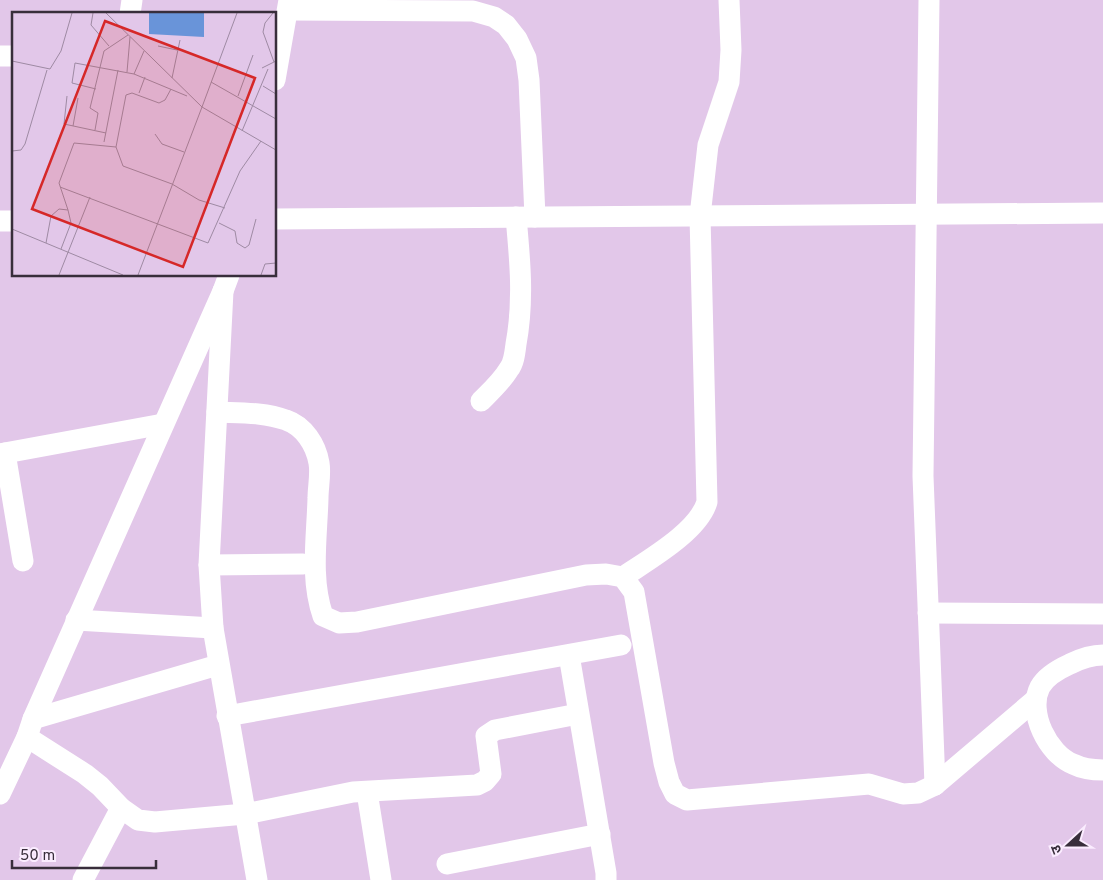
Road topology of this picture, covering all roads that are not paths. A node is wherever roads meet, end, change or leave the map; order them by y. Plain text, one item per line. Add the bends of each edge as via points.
1 (729, 0) edge
2 (930, 0) edge
3 (288, 5) edge
4 (276, 74) edge
5 (1103, 213) edge
6 (926, 214) junction
7 (700, 216) junction
8 (526, 217) junction
9 (276, 219) edge
10 (226, 283) edge
11 (481, 401) dead end
12 (217, 412) junction
13 (163, 424) junction
14 (3, 453) edge
15 (23, 561) dead end
16 (210, 564) junction
17 (303, 564) dead end
18 (622, 578) junction
19 (928, 613) junction
20 (1103, 614) edge
21 (76, 620) junction
22 (212, 628) junction
23 (621, 644) dead end
24 (569, 655) junction
25 (1103, 655) edge
26 (218, 665) junction
27 (1035, 700) junction
28 (578, 714) junction
29 (227, 716) junction
30 (30, 728) junction
31 (1103, 770) edge
32 (935, 785) junction
33 (367, 792) junction
34 (0, 794) edge
35 (121, 808) junction
36 (245, 814) junction
37 (600, 834) junction
38 (447, 864) dead end
39 (83, 880) edge
40 (256, 880) edge
41 (381, 880) edge
42 (606, 880) edge

1 - 7 street via 729,82 708,144
2 - 6 street
3 - 4 street
3 - 8 street via 473,10 506,25 518,39 526,58 529,80
5 - 6 street
6 - 7 street
6 - 19 street via 923,476
7 - 8 street
7 - 18 street via 708,502 705,512 692,527
8 - 9 street
8 - 11 street via 520,326 515,349 510,368
10 - 12 street
10 - 13 street
12 - 16 street
12 - 18 street via 287,420 303,431 312,443 319,464 318,600 323,616 339,623 586,575 606,574
13 - 14 street
13 - 21 street
14 - 15 street
16 - 17 street
16 - 22 street
18 - 32 street via 634,592 664,763 668,782 675,794 687,800 869,784 903,794 918,793
19 - 20 street
19 - 32 street
21 - 22 street
21 - 30 street
22 - 26 street
23 - 24 street
24 - 28 street
24 - 29 street
25 - 27 street via 1056,670 1040,686
26 - 29 street
26 - 30 street
27 - 31 street via 1037,719 1050,747 1072,764
27 - 32 street
28 - 33 street via 490,733 486,736 492,774 477,785
28 - 37 street
29 - 36 street
30 - 34 street
30 - 35 street via 100,786
33 - 36 street
33 - 41 street
35 - 36 street via 138,820 155,822
35 - 39 street
36 - 40 street
37 - 38 street
37 - 42 street

